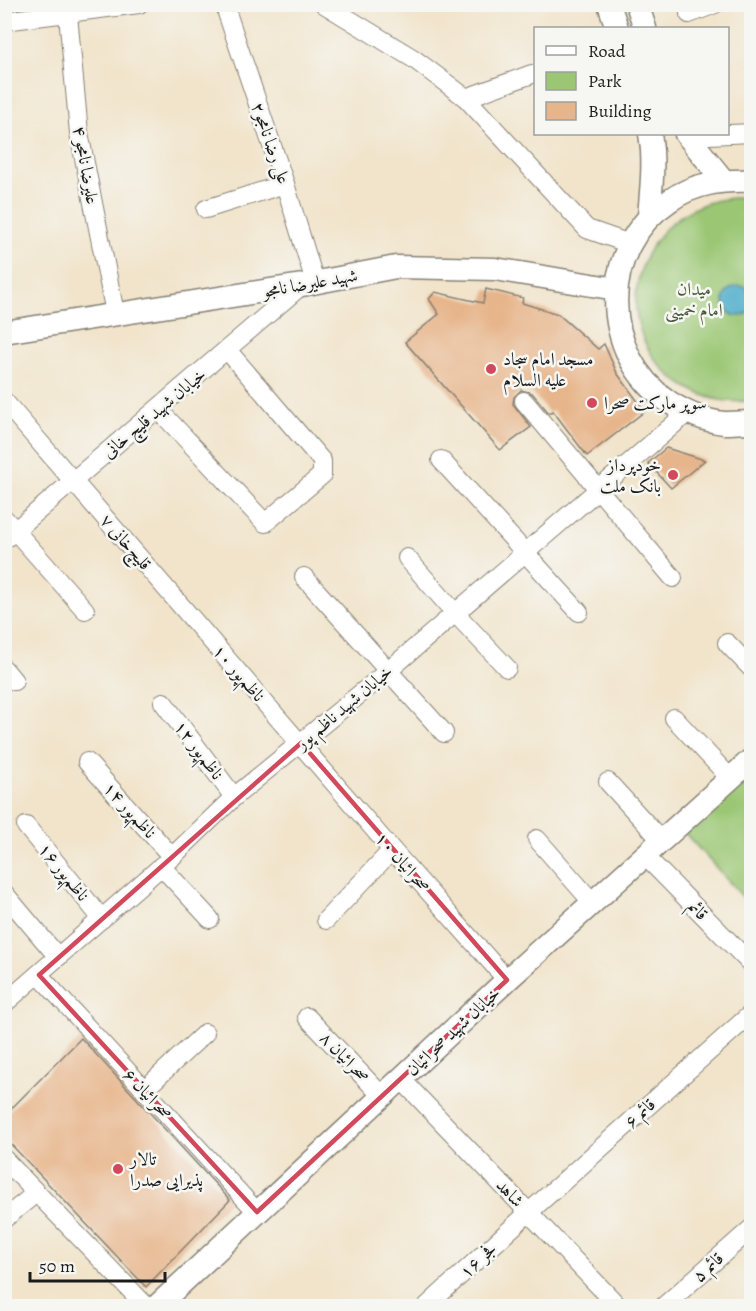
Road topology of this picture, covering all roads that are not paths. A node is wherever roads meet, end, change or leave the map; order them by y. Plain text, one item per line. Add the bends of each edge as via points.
1 (139, 4) edge
2 (224, 4) edge
3 (324, 4) edge
4 (609, 4) edge
5 (637, 4) edge
6 (715, 4) edge
7 (341, 9) edge
8 (68, 15) junction
9 (689, 16) edge
10 (4, 21) edge
11 (617, 27) edge
12 (645, 27) edge
13 (532, 74) dead end
14 (466, 98) junction
15 (729, 133) edge
16 (752, 133) edge
17 (650, 135) edge
18 (688, 135) edge
19 (723, 180) junction
20 (752, 181) edge
21 (285, 184) junction
22 (206, 209) dead end
23 (650, 217) junction
24 (630, 244) junction
25 (309, 284) junction
26 (616, 289) junction
27 (115, 313) junction
28 (4, 332) edge
29 (228, 351) junction
30 (4, 400) edge
31 (524, 401) dead end
32 (159, 409) junction
33 (687, 413) junction
34 (752, 422) edge
35 (441, 460) dead end
36 (73, 482) junction
37 (598, 489) junction
38 (8, 530) edge
39 (525, 552) junction
40 (407, 558) dead end
41 (304, 577) dead end
42 (673, 578) dead end
43 (178, 602) joint
44 (85, 610) dead end
45 (579, 612) dead end
46 (455, 613) junction
47 (727, 643) dead end
48 (507, 668) dead end
49 (752, 669) edge
50 (388, 671) junction
51 (163, 702) dead end
52 (674, 718) dead end
53 (444, 733) dead end
54 (301, 743) junction
55 (752, 759) edge
56 (87, 762) dead end
57 (731, 779) junction
58 (608, 782) dead end
59 (234, 797) junction
60 (27, 826) dead end
61 (537, 839) dead end
62 (654, 848) junction
63 (392, 850) junction
64 (167, 862) junction
65 (4, 893) edge
66 (592, 903) junction
67 (102, 919) junction
68 (210, 919) dead end
69 (326, 920) dead end
70 (58, 957) junction
71 (752, 965) edge
72 (39, 975) junction
73 (507, 980) junction
74 (4, 1004) edge
75 (752, 1013) edge
76 (307, 1017) dead end
77 (205, 1034) dead end
78 (402, 1080) junction
79 (144, 1090) junction
80 (383, 1097) junction
81 (4, 1159) edge
82 (36, 1193) junction
83 (257, 1212) junction
84 (528, 1213) junction
85 (4, 1219) edge
86 (752, 1227) edge
87 (146, 1306) edge
88 (157, 1306) edge
89 (428, 1306) edge
90 (618, 1306) edge
91 (664, 1306) edge

1 - 8 street
2 - 21 street, علی رضا نامجو۲
3 - 7 street
4 - 11 main road
5 - 12 main road
6 - 9 street
7 - 14 street
8 - 10 street
8 - 27 street, علیرضا نامجو ۴ via 79,133
13 - 14 street
14 - 24 street via 587,229
15 - 16 street
17 - 23 main road
18 - 19 main road
19 - 20 main road
19 - 23 main road via 694,187
21 - 22 street
21 - 25 street, علی رضا نامجو۲
23 - 24 main road
24 - 26 main road
25 - 26 main road, شهید علیرضا نامجو via 396,267 495,269
25 - 27 main road, شهید علیرضا نامجو
25 - 29 street, خیابان شهید قلیچ خانی
26 - 33 main road via 617,327 631,363 655,392
27 - 28 main road, شهید علیرضا نامجو
29 - 32 street, خیابان شهید قلیچ خانی
29 - 32 street via 322,461 322,475 265,523
30 - 36 street, قلیچ‌خانی ۷
31 - 37 street
32 - 36 street, خیابان شهید قلیچ خانی
33 - 34 main road via 723,423
33 - 37 street, خیابان شهید ناظم پور
35 - 39 street
36 - 38 street, خیابان شهید قلیچ خانی
36 - 43 street, قلیچ‌خانی ۷
37 - 39 street, خیابان شهید ناظم پور
37 - 42 street
38 - 44 street
39 - 45 street
39 - 46 street, خیابان شهید ناظم پور
40 - 46 street
41 - 50 street
43 - 54 street, ناظم‌پور ۱۰
46 - 48 street
46 - 50 street, خیابان شهید ناظم پور
47 - 49 street
50 - 53 street
50 - 54 street, خیابان شهید ناظم پور
51 - 59 street, ناظم‌پور ۱۲
52 - 57 street
54 - 59 street, خیابان شهید ناظم پور
54 - 63 street, صحرائیان ۱۰
55 - 57 main road, خیابان شهید صحرائیان
56 - 64 street, ناظم‌پور ۱۴
57 - 62 main road, خیابان شهید صحرائیان
58 - 62 street, قائم
59 - 64 street, خیابان شهید ناظم پور
60 - 67 street, ناظم‌پور ۱۶
61 - 66 street
62 - 66 main road, خیابان شهید صحرائیان
62 - 71 street, قائم
63 - 69 street
63 - 73 street, صحرائیان ۱۰
64 - 67 street, خیابان شهید ناظم پور
64 - 68 street, ناظم‌پور ۱۴
65 - 70 street
66 - 73 main road, خیابان شهید صحرائیان
67 - 70 street, خیابان شهید ناظم پور
70 - 72 street, خیابان شهید ناظم پور
72 - 74 street, خیابان شهید ناظم پور
72 - 79 street, صحرائیان ۶
73 - 78 main road, خیابان شهید صحرائیان
75 - 84 street, قائم ۶
76 - 80 street, صحرائیان ۸
77 - 79 street
78 - 80 main road, خیابان شهید صحرائیان
78 - 84 street, شاهد
79 - 83 street, صحرائیان ۶
80 - 83 main road, خیابان شهید صحرائیان
81 - 82 street
82 - 85 street
82 - 87 street
83 - 88 main road, خیابان شهید صحرائیان
84 - 89 street, فجر ۱۶
84 - 90 street, شاهد
86 - 91 street, قائم ۵

